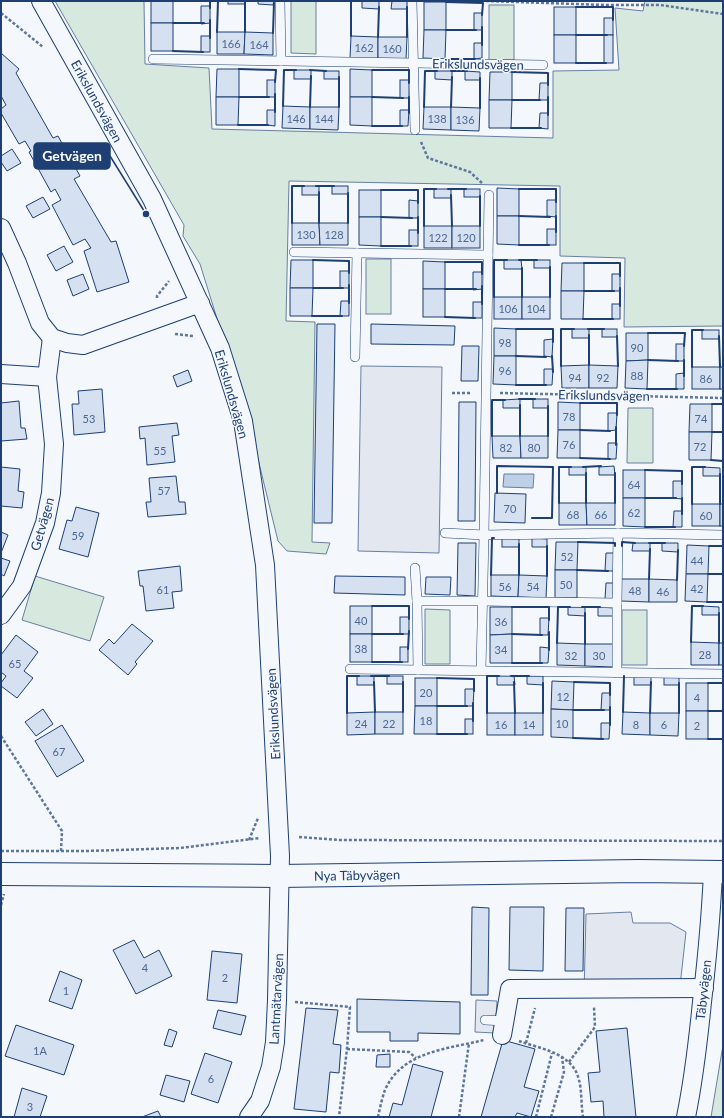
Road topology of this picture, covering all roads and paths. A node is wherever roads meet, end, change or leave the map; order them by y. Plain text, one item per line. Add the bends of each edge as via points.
1 (41, 1) edge
2 (280, 1) edge
3 (412, 1) edge
4 (486, 1) edge
5 (1, 13) edge
6 (723, 14) edge
7 (62, 40) junction
8 (153, 59) dead end
9 (281, 61) junction
10 (413, 63) junction
11 (543, 65) dead end
12 (415, 130) joint
13 (488, 195) joint
14 (1, 228) edge
15 (294, 252) dead end
16 (357, 253) junction
17 (488, 255) junction
18 (168, 274) dead end
19 (200, 302) junction
20 (162, 317) junction
21 (52, 338) junction
22 (198, 341) dead end
23 (355, 357) dead end
24 (1, 374) edge
25 (47, 377) junction
26 (486, 392) junction
27 (452, 393) dead end
28 (723, 398) edge
29 (445, 533) dead end
30 (618, 533) junction
31 (484, 535) junction
32 (723, 535) edge
33 (415, 568) dead end
34 (417, 601) junction
35 (482, 601) junction
36 (617, 603) junction
37 (1, 615) edge
38 (350, 669) dead end
39 (418, 670) junction
40 (481, 670) junction
41 (617, 673) junction
42 (723, 674) edge
43 (1, 736) edge
44 (259, 814) dead end
45 (279, 836) junction
46 (249, 840) junction
47 (723, 841) edge
48 (1, 851) edge
49 (61, 851) junction
50 (718, 872) edge
51 (1, 874) edge
52 (279, 876) junction
53 (704, 988) junction
54 (277, 1000) junction
55 (537, 1003) dead end
56 (594, 1003) dead end
57 (485, 1020) dead end
58 (504, 1028) junction
59 (469, 1043) junction
60 (526, 1043) junction
61 (347, 1049) junction
62 (552, 1053) junction
63 (562, 1056) junction
64 (416, 1058) junction
65 (569, 1062) junction
66 (249, 1117) edge
67 (339, 1117) edge
68 (378, 1117) edge
69 (458, 1117) edge
70 (536, 1117) edge
71 (551, 1117) edge
72 (583, 1117) edge
73 (686, 1117) edge

1 - 7 street, Erikslundsvägen
2 - 9 lane
3 - 10 lane, Erikslundsvägen
4 - 6 path via 660,5
5 - 7 path via 46,50
7 - 19 street, Erikslundsvägen via 152,200
8 - 9 lane, Erikslundsvägen
9 - 10 lane, Erikslundsvägen
10 - 11 lane, Erikslundsvägen
10 - 12 lane, Erikslundsvägen
12 - 13 path via 428,158 470,172 482,182
13 - 17 lane
14 - 21 street via 40,323
15 - 16 lane
16 - 17 lane
16 - 23 lane
17 - 26 lane
18 - 20 path via 169,281 157,296
19 - 20 street
19 - 45 street, Erikslundsvägen via 220,348 243,421 265,565
20 - 21 street via 83,345
20 - 22 path via 169,333 194,336
21 - 25 street, Getvägen
24 - 25 street
25 - 37 street, Getvägen via 54,444 51,493 45,523 22,586
26 - 27 path, Erikslundsvägen
26 - 28 path, Erikslundsvägen
26 - 31 lane
29 - 31 lane
30 - 31 lane
30 - 32 lane
30 - 36 lane
31 - 35 lane
33 - 34 lane
34 - 35 lane
34 - 39 lane
35 - 36 lane
35 - 40 lane
36 - 41 lane
38 - 39 lane
39 - 40 lane
40 - 41 lane
41 - 42 lane
43 - 49 path via 62,831
44 - 46 path
45 - 46 path
45 - 47 path via 339,840
45 - 52 street, Erikslundsvägen
46 - 49 path via 180,848
48 - 49 path
50 - 52 main road, Nya Täbyvägen
50 - 53 street, Täbyvägen via 712,898
51 - 52 main road, Nya Täbyvägen
52 - 54 street, Lantmätarvägen
53 - 58 street via 510,989
53 - 73 street, Täbyvägen
54 - 61 path via 350,1007
54 - 66 street, Lantmätarvägen via 271,1067 260,1101
55 - 60 path
56 - 65 path via 595,1027
57 - 58 lane
58 - 59 path
58 - 60 path
59 - 64 path
59 - 69 path
60 - 62 path
61 - 64 path via 409,1052
61 - 67 path
62 - 63 path
62 - 70 path
63 - 65 path
63 - 71 path via 564,1072
64 - 68 path via 408,1062 393,1078 386,1090
65 - 72 path via 579,1080

